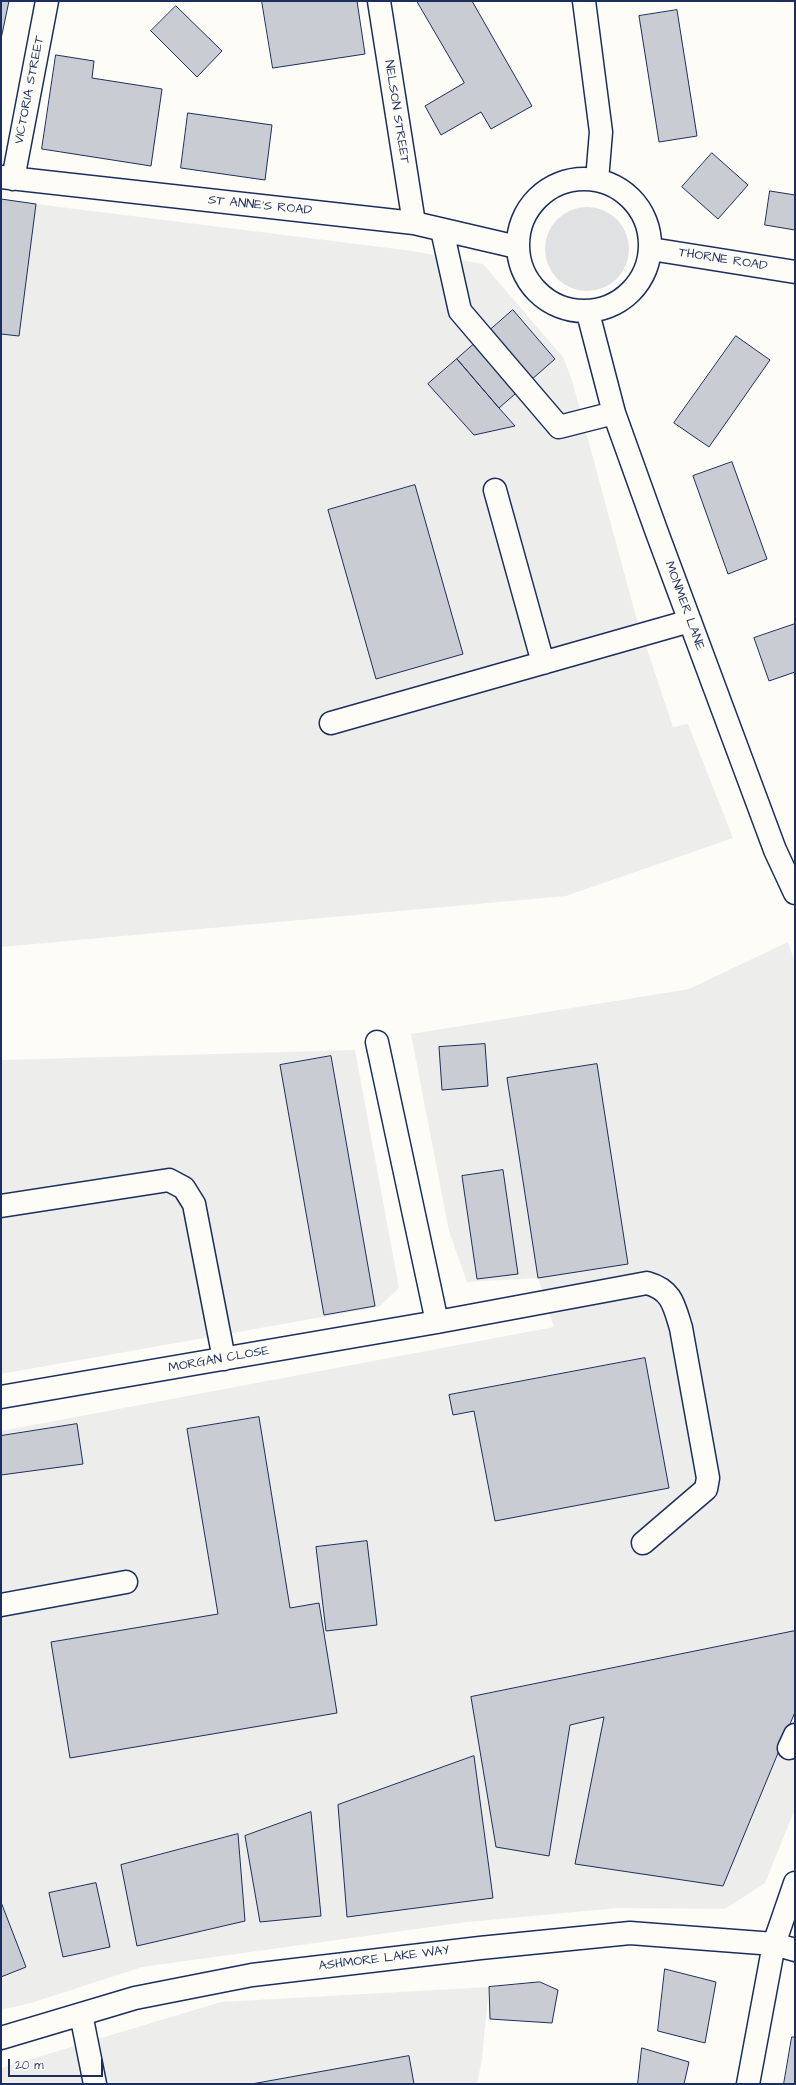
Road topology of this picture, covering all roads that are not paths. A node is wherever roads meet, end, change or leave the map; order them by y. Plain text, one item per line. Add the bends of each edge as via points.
1 (47, 1) edge
2 (379, 1) edge
3 (584, 1) edge
4 (7, 178) edge
5 (598, 180) junction
6 (414, 223) junction
7 (442, 230) junction
8 (517, 246) junction
9 (651, 249) junction
10 (795, 272) edge
11 (588, 313) junction
12 (614, 413) junction
13 (495, 490) dead end
14 (690, 621) junction
15 (543, 663) junction
16 (331, 723) dead end
17 (795, 893) edge
18 (377, 1042) dead end
19 (1, 1206) edge
20 (437, 1322) junction
21 (224, 1359) junction
22 (1, 1397) edge
23 (643, 1543) dead end
24 (126, 1582) dead end
25 (1, 1605) edge
26 (795, 1884) edge
27 (774, 1944) junction
28 (795, 1950) edge
29 (81, 2014) junction
30 (1, 2038) edge
31 (95, 2084) edge
32 (748, 2084) edge

1 - 4 street, VICTORIA STREET
2 - 6 street, NELSON STREET
3 - 5 street via 601,132
4 - 6 street, ST ANNE'S ROAD
5 - 8 street via 574,179 556,184 538,197 520,224
5 - 9 street via 618,188 636,203 647,224
6 - 7 street, ST ANNE'S ROAD
7 - 8 street, ST ANNE'S ROAD
7 - 12 street via 460,311 559,427
8 - 11 street via 519,264 528,284 537,294 556,307
9 - 10 street, THORNE ROAD
9 - 11 street via 648,264 637,286 611,307
11 - 12 street, MONMER LANE
12 - 14 street, MONMER LANE
13 - 15 street
14 - 15 street
14 - 17 street, MONMER LANE via 775,850
15 - 16 street
18 - 20 street
19 - 21 street via 169,1180 184,1188 194,1204
20 - 21 street, MORGAN CLOSE
20 - 23 street, MORGAN CLOSE via 647,1283 659,1286 668,1295 682,1328 708,1478 706,1488
21 - 22 street, MORGAN CLOSE
24 - 25 street
26 - 27 street
27 - 28 street, ASHMORE LAKE WAY
27 - 29 street, ASHMORE LAKE WAY via 630,1933 488,1947 252,1975 135,1998
27 - 32 street
29 - 30 street, ASHMORE LAKE WAY
29 - 31 street

